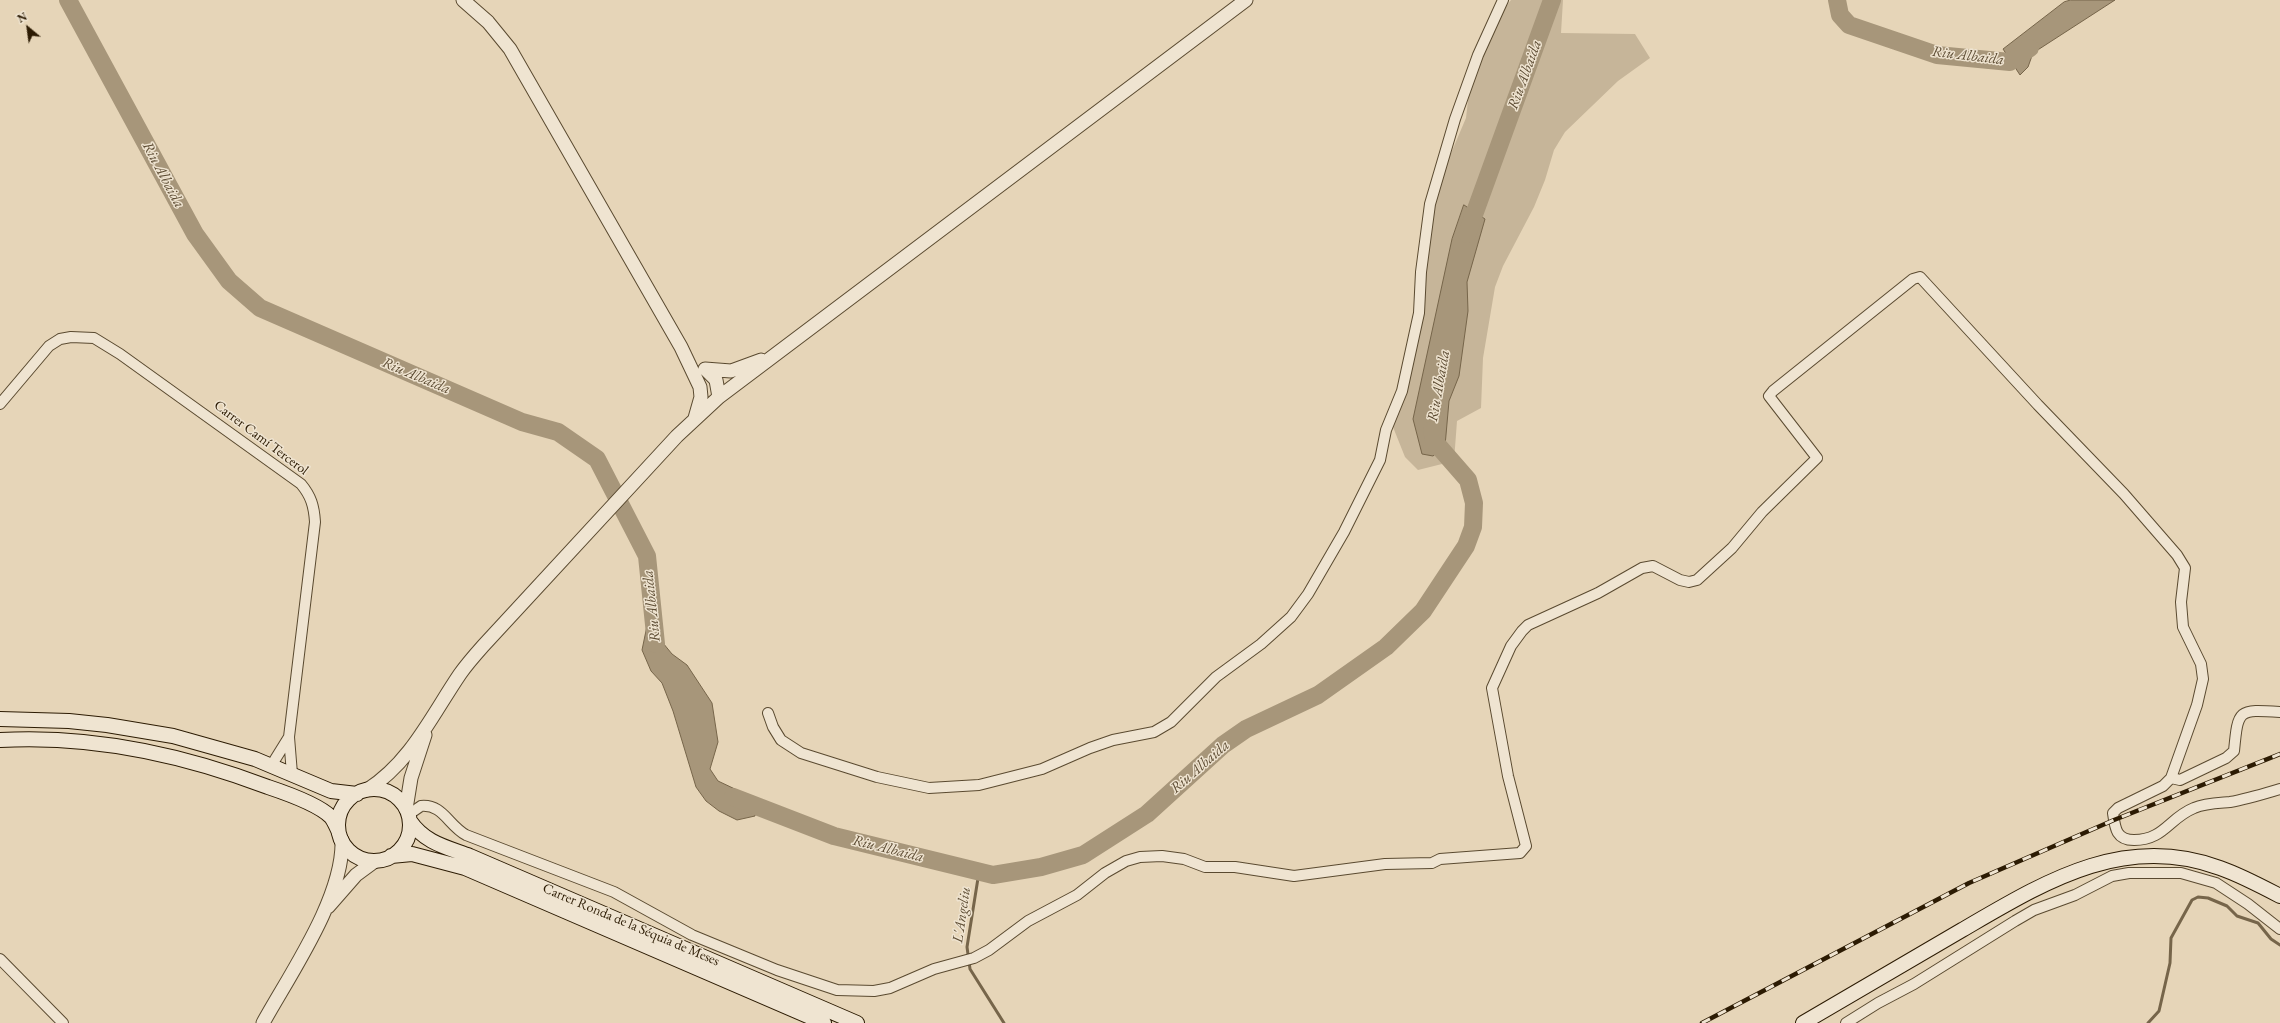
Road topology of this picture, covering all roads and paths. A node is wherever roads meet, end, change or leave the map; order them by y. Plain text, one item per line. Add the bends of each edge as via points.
1 (463, 0) edge
2 (1246, 0) edge
3 (1503, 0) edge
4 (681, 347) junction
5 (781, 350) junction
6 (705, 368) junction
7 (700, 387) junction
8 (719, 397) junction
9 (0, 404) edge
10 (695, 418) junction
11 (2280, 712) edge
12 (768, 713) dead end
13 (0, 719) edge
14 (427, 729) junction
15 (289, 737) junction
16 (0, 740) edge
17 (270, 766) junction
18 (292, 774) junction
19 (2171, 778) junction
20 (2280, 789) edge
21 (362, 792) junction
22 (408, 815) junction
23 (340, 836) junction
24 (391, 856) junction
25 (375, 861) junction
26 (2280, 896) edge
27 (324, 912) junction
28 (2280, 929) edge
29 (0, 959) edge
30 (63, 1023) edge
31 (263, 1023) edge
32 (824, 1023) edge
33 (857, 1023) edge
34 (1803, 1023) edge
35 (1846, 1023) edge

1 - 4 street via 488,22 510,49
2 - 5 street
3 - 12 street via 1478,55 1455,119 1430,204 1417,320 1402,391 1386,430 1380,460 1344,532 1308,594 1291,617 1211,681 1171,722 1154,732 1113,740 1042,770 979,785 929,788 877,777 801,753 781,740
4 - 6 street
4 - 7 street
5 - 6 street via 731,371
5 - 8 street
6 - 8 street via 716,380
7 - 8 street via 702,391
7 - 10 street via 701,397
8 - 10 street
9 - 15 street, Carrer Camí Tercerol via 49,346 71,336 94,338 301,484 313,502 315,522
10 - 14 street via 460,673
11 - 19 street via 2243,712 2237,721 2234,751 2226,758 2180,780
13 - 17 main road via 69,721 146,731 216,747
14 - 21 street via 377,784
14 - 22 street via 411,778
15 - 17 street, Carrer Camí Tercerol
15 - 18 street, Carrer Camí Tercerol
16 - 23 main road via 70,741 200,764 250,780 316,807 332,818
17 - 18 main road
18 - 21 main road via 331,791
19 - 20 street via 2162,786 2113,813 2118,835 2127,840 2155,837 2177,818 2194,808 2247,799
19 - 22 street via 2197,706 2203,679 2201,664 2183,627 2181,602 2185,568 2177,555 2124,494 1920,277 1913,279 1769,396 1817,458 1762,512 1732,548 1697,580 1680,580 1653,566 1642,568 1598,593 1528,625 1515,641 1492,688 1508,776 1526,846 1520,853 1440,859 1432,863 1385,864 1294,876 1235,867 1205,867 1184,859 1162,856 1140,857 1126,861 1105,873 1077,895 1028,920 989,950 974,958 934,969 890,988 874,991 837,990 811,983 727,949 674,926 614,892 466,835 457,830 435,806 421,806
21 - 22 main road via 376,789 394,795
21 - 23 main road via 348,800 342,809
22 - 24 main road via 405,841
22 - 33 main road, Carrer Ronda de la Séquia de Meses via 421,836 430,841
23 - 25 main road via 355,856
23 - 27 street via 340,864
24 - 25 main road
24 - 32 main road, Carrer Ronda de la Séquia de Meses via 412,854 465,868
25 - 27 street via 356,875
26 - 34 main road via 2220,868 2183,859 2136,857 2097,862 2025,893
27 - 31 street
28 - 35 street via 2216,883 2181,873 2112,876 2075,895 2034,910
29 - 30 street

